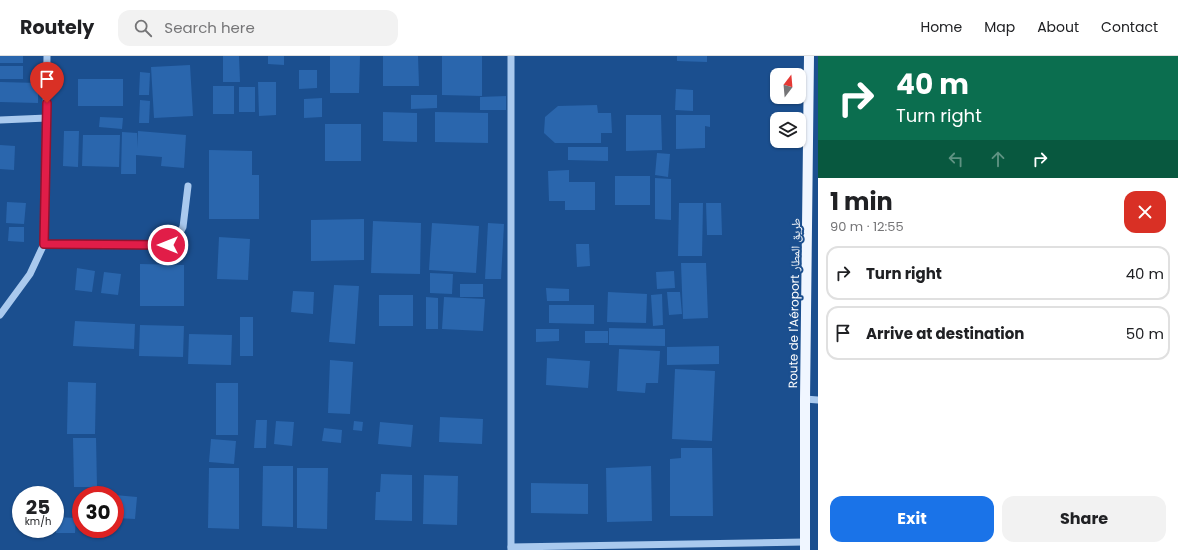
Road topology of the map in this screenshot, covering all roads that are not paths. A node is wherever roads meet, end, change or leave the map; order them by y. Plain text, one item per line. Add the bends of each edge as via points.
1 (47, 56) edge
2 (511, 56) edge
3 (809, 56) edge
4 (47, 118) junction
5 (0, 120) edge
6 (188, 186) dead end
7 (44, 244) junction
8 (0, 315) edge
9 (805, 399) junction
10 (818, 400) edge
11 (805, 546) edge
12 (511, 548) edge

1 - 4 street
2 - 12 street
3 - 9 main road, Route de l'Aéroport طريق المطار
4 - 5 street
4 - 7 street
6 - 7 street via 183,227 177,238 168,245
7 - 8 street via 30,274
9 - 10 street
9 - 11 main road, Route de l'Aéroport طريق المطار
11 - 12 street

